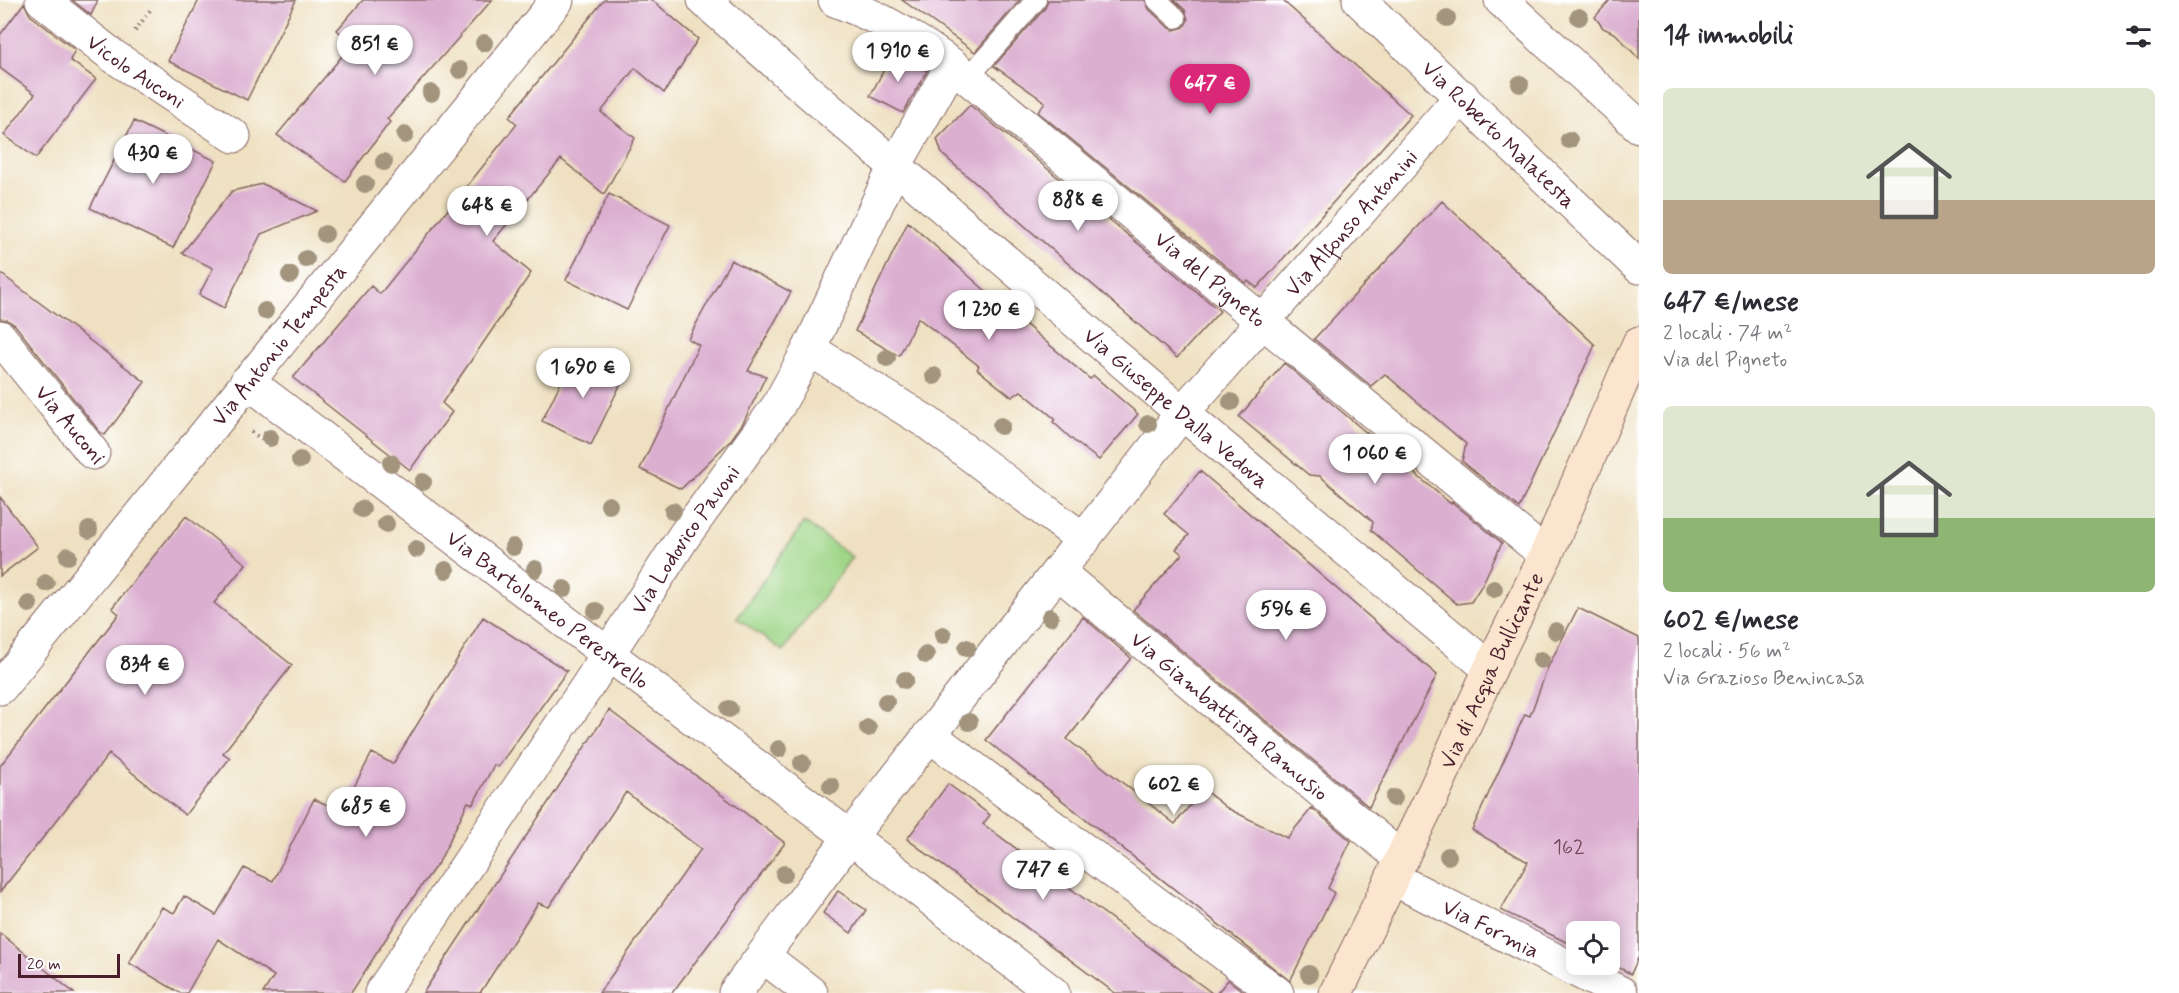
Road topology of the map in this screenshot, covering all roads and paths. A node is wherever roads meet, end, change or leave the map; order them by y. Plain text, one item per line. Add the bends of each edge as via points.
1 (42, 0) edge
2 (557, 0) edge
3 (704, 0) edge
4 (835, 0) edge
5 (1036, 0) edge
6 (1157, 0) edge
7 (1359, 0) edge
8 (1501, 0) edge
9 (151, 9) dead end
10 (1176, 18) dead end
11 (129, 38) dead end
12 (960, 71) junction
13 (1462, 96) junction
14 (1639, 126) edge
15 (234, 136) dead end
16 (895, 166) junction
17 (1639, 267) edge
18 (1264, 323) junction
19 (0, 338) edge
20 (1639, 343) edge
21 (809, 349) junction
22 (247, 381) junction
23 (1182, 413) junction
24 (93, 453) dead end
25 (1084, 540) junction
26 (1546, 555) junction
27 (1058, 572) junction
28 (608, 655) junction
29 (1490, 669) junction
30 (0, 688) edge
31 (929, 735) junction
32 (850, 837) junction
33 (1397, 868) junction
34 (763, 956) junction
35 (1038, 989) edge
36 (381, 993) edge
37 (735, 993) edge
38 (811, 993) edge
39 (1277, 993) edge
40 (1336, 993) edge
41 (1622, 993) edge

1 - 15 street, Vicolo Auconi via 113,57
2 - 22 street, Via Antonio Tempesta
3 - 16 street, Via Giuseppe Dalla Vedova
4 - 12 street, Via del Pigneto via 894,25
5 - 12 lane
6 - 10 lane
7 - 13 street, Via Roberto Malatesta
8 - 14 street
9 - 11 path
12 - 16 street, Via Lodovico Pavoni
12 - 18 street, Via del Pigneto
13 - 17 street, Via Roberto Malatesta
13 - 18 street, Via Alfonso Antonini
16 - 21 street, Via Lodovico Pavoni
16 - 23 street, Via Giuseppe Dalla Vedova
18 - 23 street, Via Alfonso Antonini
18 - 26 street, Via del Pigneto
19 - 24 street, Via Auconi
20 - 26 main road, Via di Acqua Bullicante
21 - 25 street via 928,423
21 - 28 street, Via Lodovico Pavoni via 778,406 684,536
22 - 28 street, Via Bartolomeo Perestrello
22 - 30 street, Via Antonio Tempesta
23 - 25 street, Via Alfonso Antonini
23 - 29 street, Via Giuseppe Dalla Vedova
25 - 27 street, Via Alfonso Antonini
26 - 29 main road, Via di Acqua Bullicante
27 - 31 street, Via Alfonso Antonini
27 - 33 street, Via Giambattista Ramusio
28 - 32 street, Via Bartolomeo Perestrello
28 - 36 street, Via Lodovico Pavoni
29 - 33 main road, Via di Acqua Bullicante
31 - 32 street, Via Alfonso Antonini
31 - 39 street
32 - 34 street, Via Alfonso Antonini
32 - 35 street, Via Bartolomeo Perestrello
33 - 40 main road, Via di Acqua Bullicante
33 - 41 street, Via Formia
34 - 37 street, Via Alfonso Antonini
34 - 38 street

